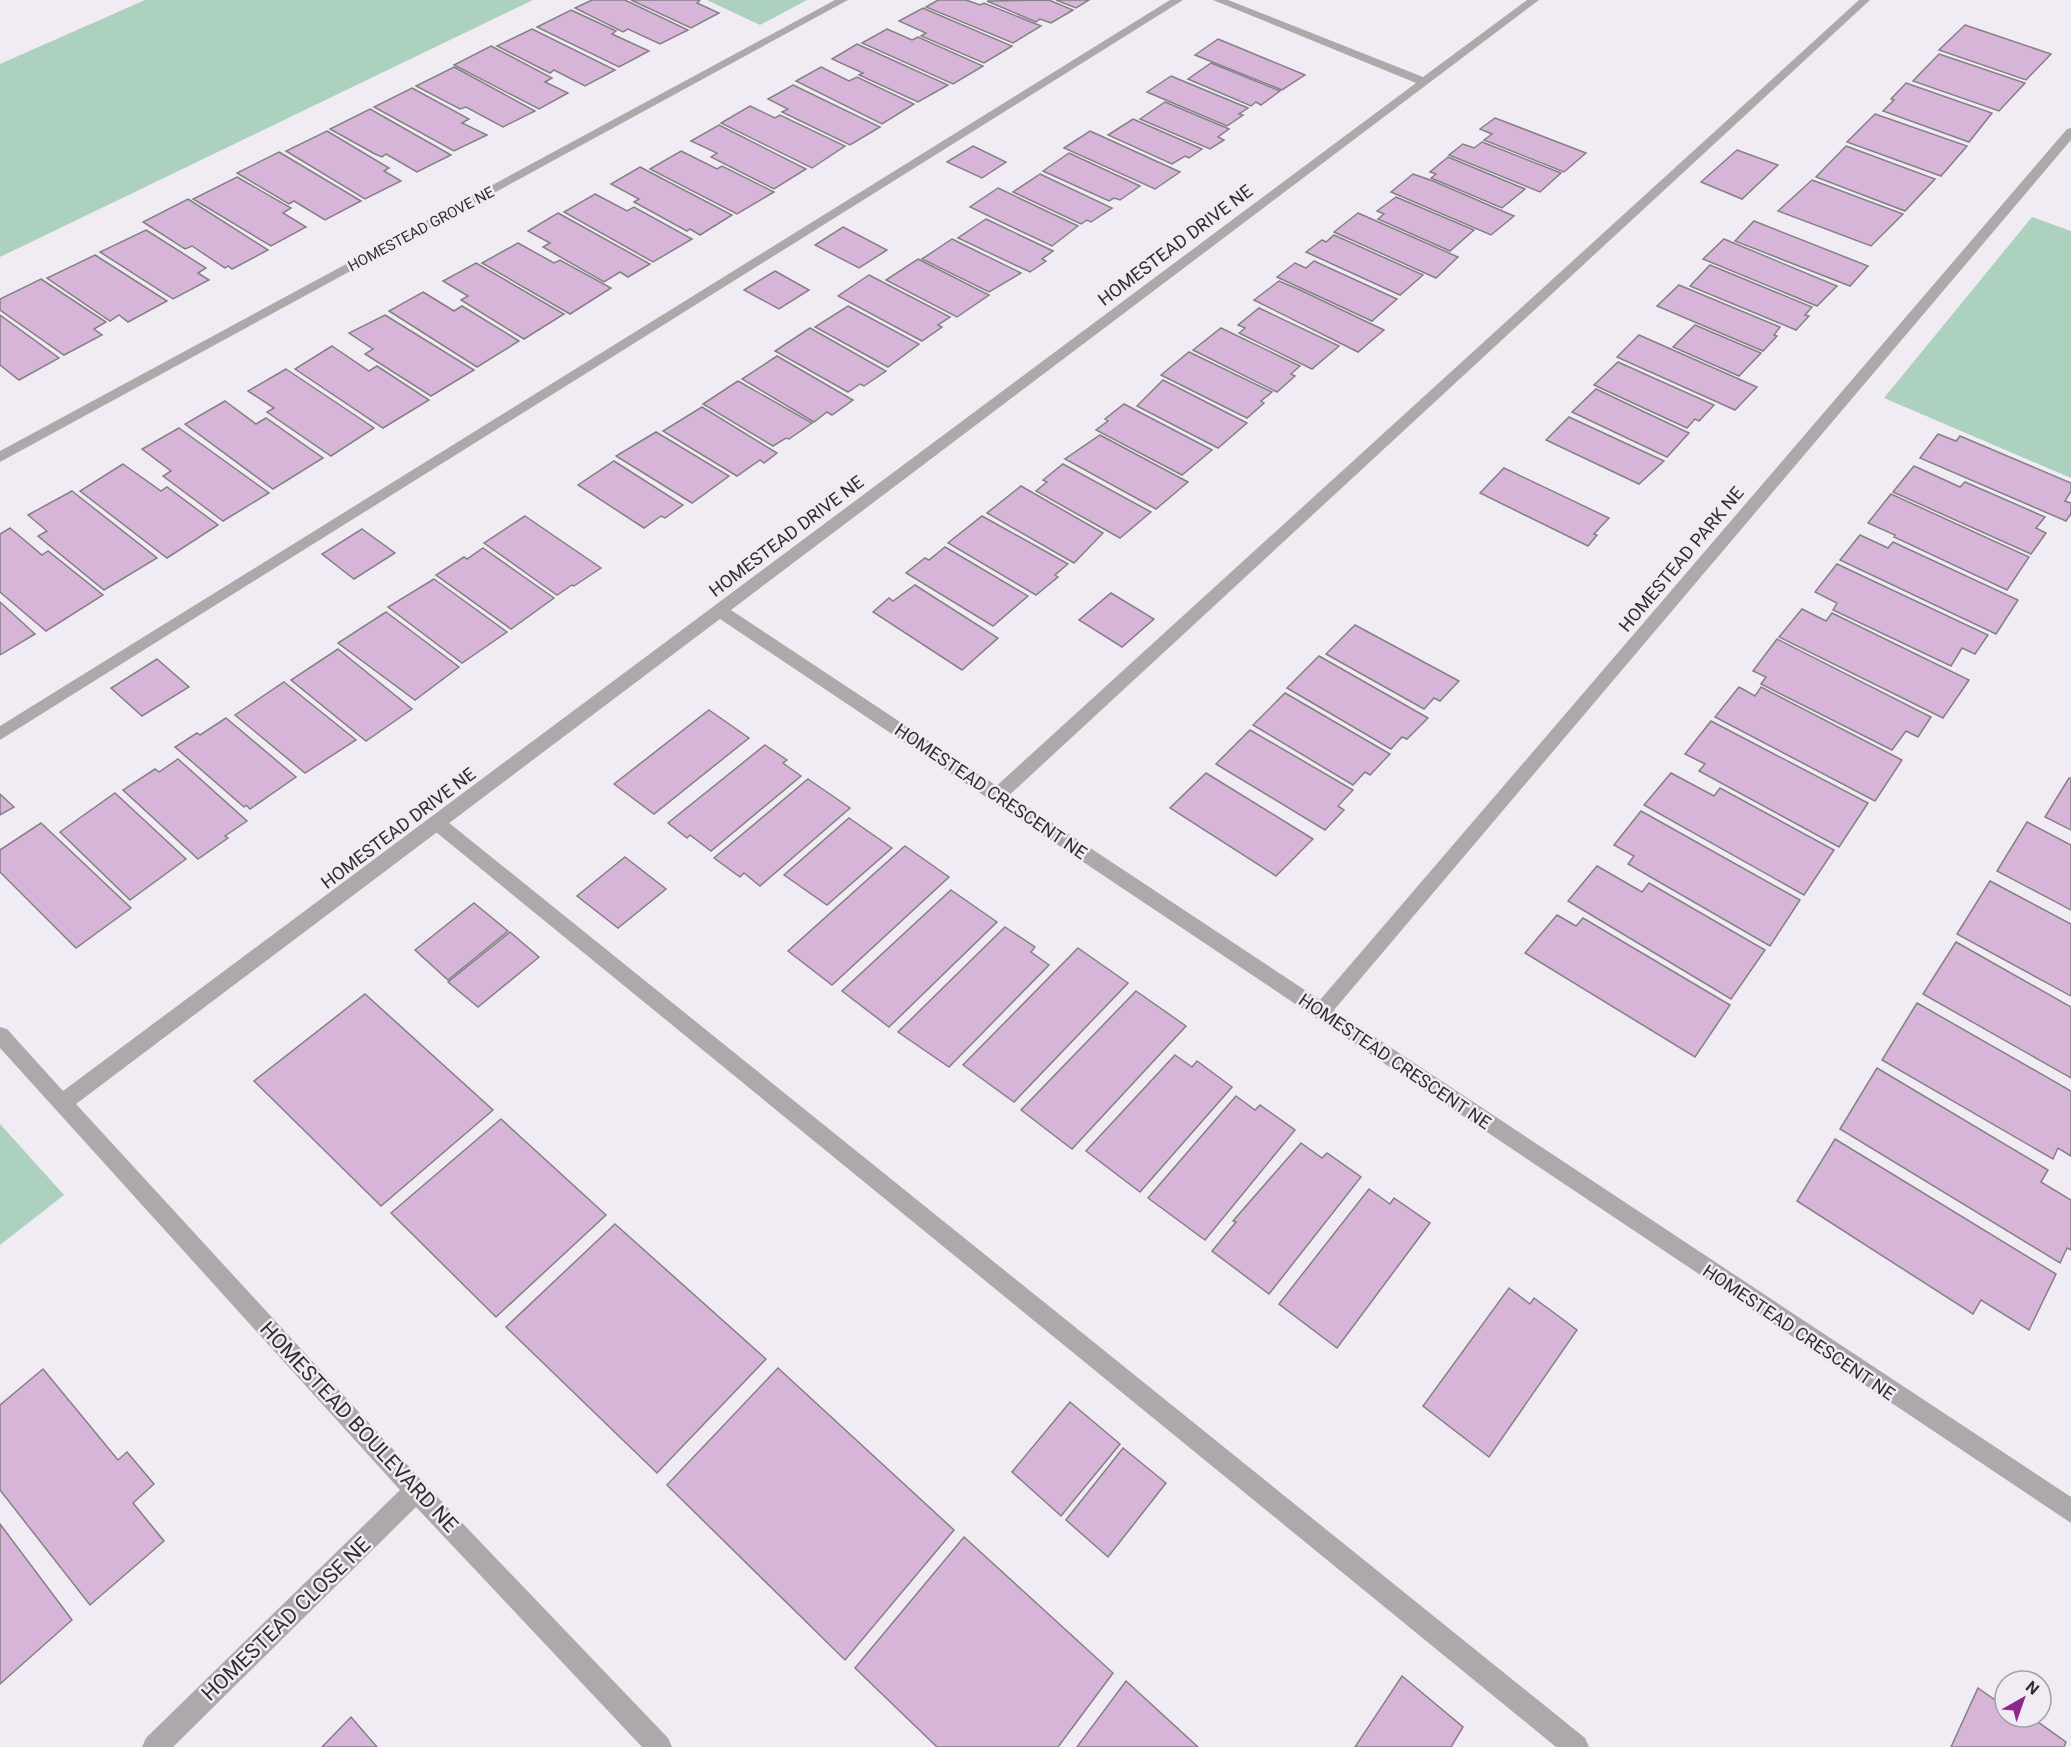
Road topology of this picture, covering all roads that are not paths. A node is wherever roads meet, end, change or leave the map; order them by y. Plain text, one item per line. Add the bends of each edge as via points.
1 (843, 0) edge
2 (1178, 0) edge
3 (1218, 0) edge
4 (1534, 0) edge
5 (1865, 0) edge
6 (1424, 82) junction
7 (2071, 132) edge
8 (0, 457) edge
9 (720, 611) junction
10 (0, 734) edge
11 (998, 795) junction
12 (437, 823) junction
13 (1321, 1012) junction
14 (0, 1035) edge
15 (62, 1104) junction
16 (416, 1491) junction
17 (2071, 1511) edge
18 (155, 1747) edge
19 (659, 1747) edge
20 (1576, 1747) edge

1 - 8 street, HOMESTEAD GROVE NE
2 - 10 street
3 - 6 street
4 - 6 street, HOMESTEAD DRIVE NE
5 - 11 street
6 - 9 street, HOMESTEAD DRIVE NE
7 - 13 street, HOMESTEAD PARK NE
9 - 11 street, HOMESTEAD CRESCENT NE
9 - 12 street, HOMESTEAD DRIVE NE
11 - 13 street, HOMESTEAD CRESCENT NE
12 - 15 street, HOMESTEAD DRIVE NE
12 - 20 street
13 - 17 street, HOMESTEAD CRESCENT NE
14 - 15 street
15 - 16 street, HOMESTEAD BOULEVARD NE
16 - 18 street, HOMESTEAD CLOSE NE
16 - 19 street, HOMESTEAD BOULEVARD NE

